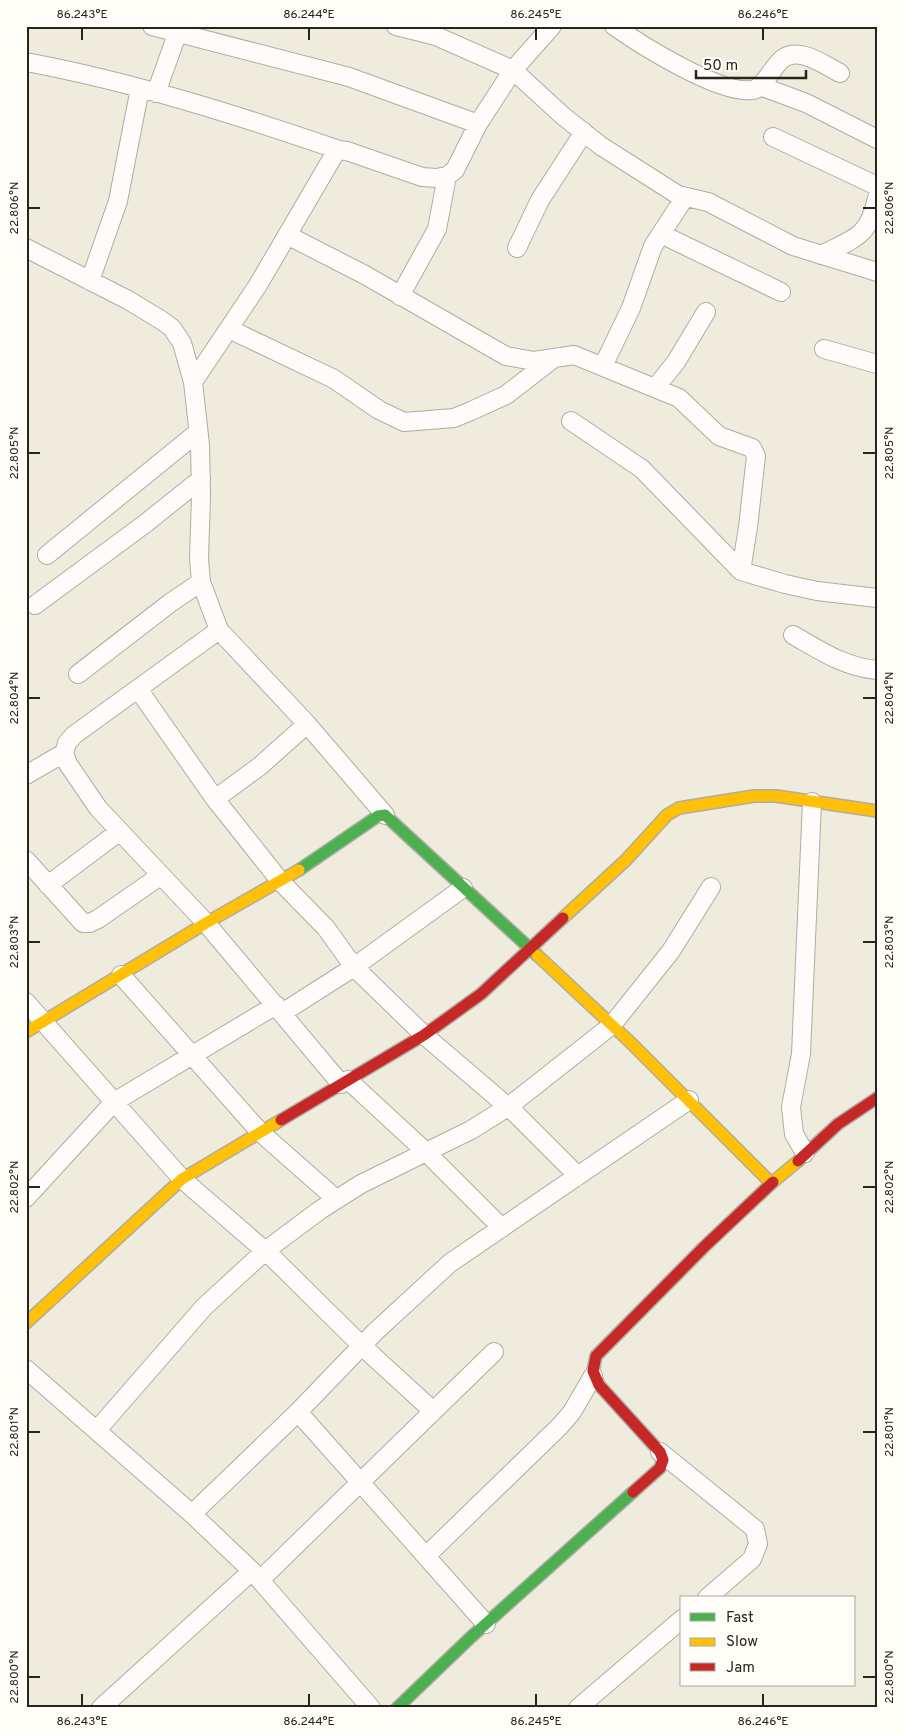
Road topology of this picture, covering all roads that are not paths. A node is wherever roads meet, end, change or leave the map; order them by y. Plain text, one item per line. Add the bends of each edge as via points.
1 (152, 26) edge
2 (396, 26) edge
3 (552, 26) edge
4 (614, 26) edge
5 (179, 29) edge
6 (427, 30) edge
7 (26, 62) edge
8 (514, 70) junction
9 (840, 73) dead end
10 (760, 86) junction
11 (148, 91) junction
12 (478, 124) junction
13 (584, 132) junction
14 (772, 137) dead end
15 (877, 139) edge
16 (339, 150) junction
17 (447, 176) junction
18 (877, 186) edge
19 (685, 197) junction
20 (877, 198) edge
21 (661, 234) junction
22 (288, 235) junction
23 (26, 248) edge
24 (517, 248) dead end
25 (821, 255) junction
26 (877, 272) edge
27 (90, 280) junction
28 (781, 292) dead end
29 (400, 296) junction
30 (706, 312) dead end
31 (229, 329) junction
32 (824, 348) dead end
33 (556, 357) junction
34 (877, 364) edge
35 (603, 366) junction
36 (193, 382) junction
37 (656, 388) junction
38 (571, 421) dead end
39 (198, 432) junction
40 (201, 479) junction
41 (46, 555) dead end
42 (740, 570) junction
43 (201, 582) junction
44 (877, 598) edge
45 (34, 604) dead end
46 (219, 630) junction
47 (793, 635) dead end
48 (877, 670) edge
49 (78, 674) dead end
50 (138, 690) junction
51 (307, 724) junction
52 (64, 753) junction
53 (26, 775) edge
54 (215, 799) junction
55 (812, 802) junction
56 (877, 811) edge
57 (385, 815) junction
58 (120, 831) junction
59 (26, 860) edge
60 (160, 876) junction
61 (281, 882) junction
62 (48, 885) junction
63 (711, 887) dead end
64 (463, 888) junction
65 (206, 923) junction
66 (532, 949) junction
67 (354, 967) junction
68 (121, 975) junction
69 (26, 1002) edge
70 (279, 1009) junction
71 (43, 1022) junction
72 (612, 1025) junction
73 (26, 1032) edge
74 (424, 1035) junction
75 (191, 1056) junction
76 (345, 1082) junction
77 (877, 1098) edge
78 (689, 1100) junction
79 (114, 1102) junction
80 (508, 1107) junction
81 (260, 1132) junction
82 (426, 1152) junction
83 (805, 1153) junction
84 (578, 1176) junction
85 (182, 1179) junction
86 (773, 1182) junction
87 (26, 1198) edge
88 (336, 1199) junction
89 (502, 1228) junction
90 (265, 1251) junction
91 (26, 1323) edge
92 (362, 1346) junction
93 (494, 1352) dead end
94 (26, 1370) edge
95 (593, 1376) junction
96 (433, 1411) junction
97 (298, 1412) junction
98 (97, 1430) junction
99 (660, 1452) junction
100 (361, 1483) junction
101 (192, 1514) junction
102 (426, 1556) junction
103 (256, 1576) junction
104 (709, 1596) edge
105 (680, 1621) edge
106 (486, 1624) junction
107 (101, 1708) edge
108 (371, 1708) edge
109 (397, 1708) edge
110 (578, 1708) edge

1 - 5 street
2 - 6 street
3 - 8 street
4 - 10 street via 661,57 731,88 754,90
5 - 11 street
5 - 12 street via 348,77
6 - 8 street
7 - 11 street via 79,72
8 - 12 street
8 - 13 street
9 - 10 street via 797,54 781,60
10 - 15 street via 806,103
11 - 16 street via 232,113
11 - 27 street via 118,201
12 - 17 street via 455,170
13 - 19 street via 663,186
13 - 24 street via 540,200
14 - 18 street
16 - 17 street via 422,176
16 - 22 street
17 - 29 street via 437,229
19 - 21 street
19 - 25 street via 708,202 793,246
20 - 25 street via 870,224 865,230
21 - 28 street
21 - 35 street
22 - 29 street
22 - 31 street
23 - 27 street
25 - 26 street
27 - 36 street via 172,328 182,343
29 - 33 street via 506,356 534,361
30 - 37 street
31 - 33 street via 334,379 379,410 404,422 454,418 472,411 506,395
31 - 36 street
32 - 34 street
33 - 35 street via 574,355
35 - 37 street
36 - 39 street
37 - 42 street via 679,398 720,436 754,451 748,527
38 - 42 street via 642,470
39 - 40 street
39 - 41 street
40 - 43 street
40 - 45 street
42 - 44 street via 817,591
43 - 46 street
43 - 49 street
46 - 50 street
46 - 51 street
47 - 48 street via 848,666
50 - 52 street via 74,736
50 - 54 street
51 - 54 street via 260,766
51 - 57 street
52 - 53 street
52 - 58 street via 98,808
54 - 61 street
55 - 56 street
55 - 66 street via 754,796 679,808 667,815 626,860
55 - 83 street via 801,1054 791,1107 794,1134
57 - 61 street via 378,816
57 - 64 street
58 - 60 street
58 - 62 street
59 - 62 street
60 - 62 street via 90,923 78,919
60 - 65 street
61 - 65 street
61 - 67 street via 326,928
63 - 72 street via 671,951
64 - 66 street
64 - 67 street
65 - 68 street
65 - 70 street
66 - 72 street
66 - 74 street via 481,994
67 - 70 street
67 - 74 street
68 - 71 street
68 - 75 street
69 - 71 street
70 - 75 street
70 - 76 street
71 - 73 street
71 - 79 street
72 - 78 street
72 - 80 street
74 - 76 street
74 - 80 street
75 - 79 street
75 - 81 street
76 - 81 street
76 - 82 street
77 - 83 street via 838,1124
78 - 84 street
78 - 86 street
79 - 85 street
79 - 87 street
80 - 82 street via 472,1130
80 - 84 street
81 - 85 street
81 - 88 street
82 - 88 street
82 - 89 street
83 - 86 street
84 - 89 street
85 - 90 street
85 - 91 street
86 - 95 street via 596,1356
88 - 90 street
89 - 92 street via 450,1263
90 - 92 street
90 - 98 street via 204,1307
92 - 96 street
92 - 97 street
93 - 96 street
94 - 98 street
95 - 99 street
95 - 102 street via 560,1426
96 - 100 street
97 - 100 street
97 - 101 street
98 - 101 street
99 - 104 street via 755,1528 758,1544 752,1559
99 - 106 street via 660,1468
100 - 102 street
100 - 103 street
101 - 103 street
102 - 106 street
103 - 107 street
103 - 108 street
105 - 110 street
106 - 109 street

